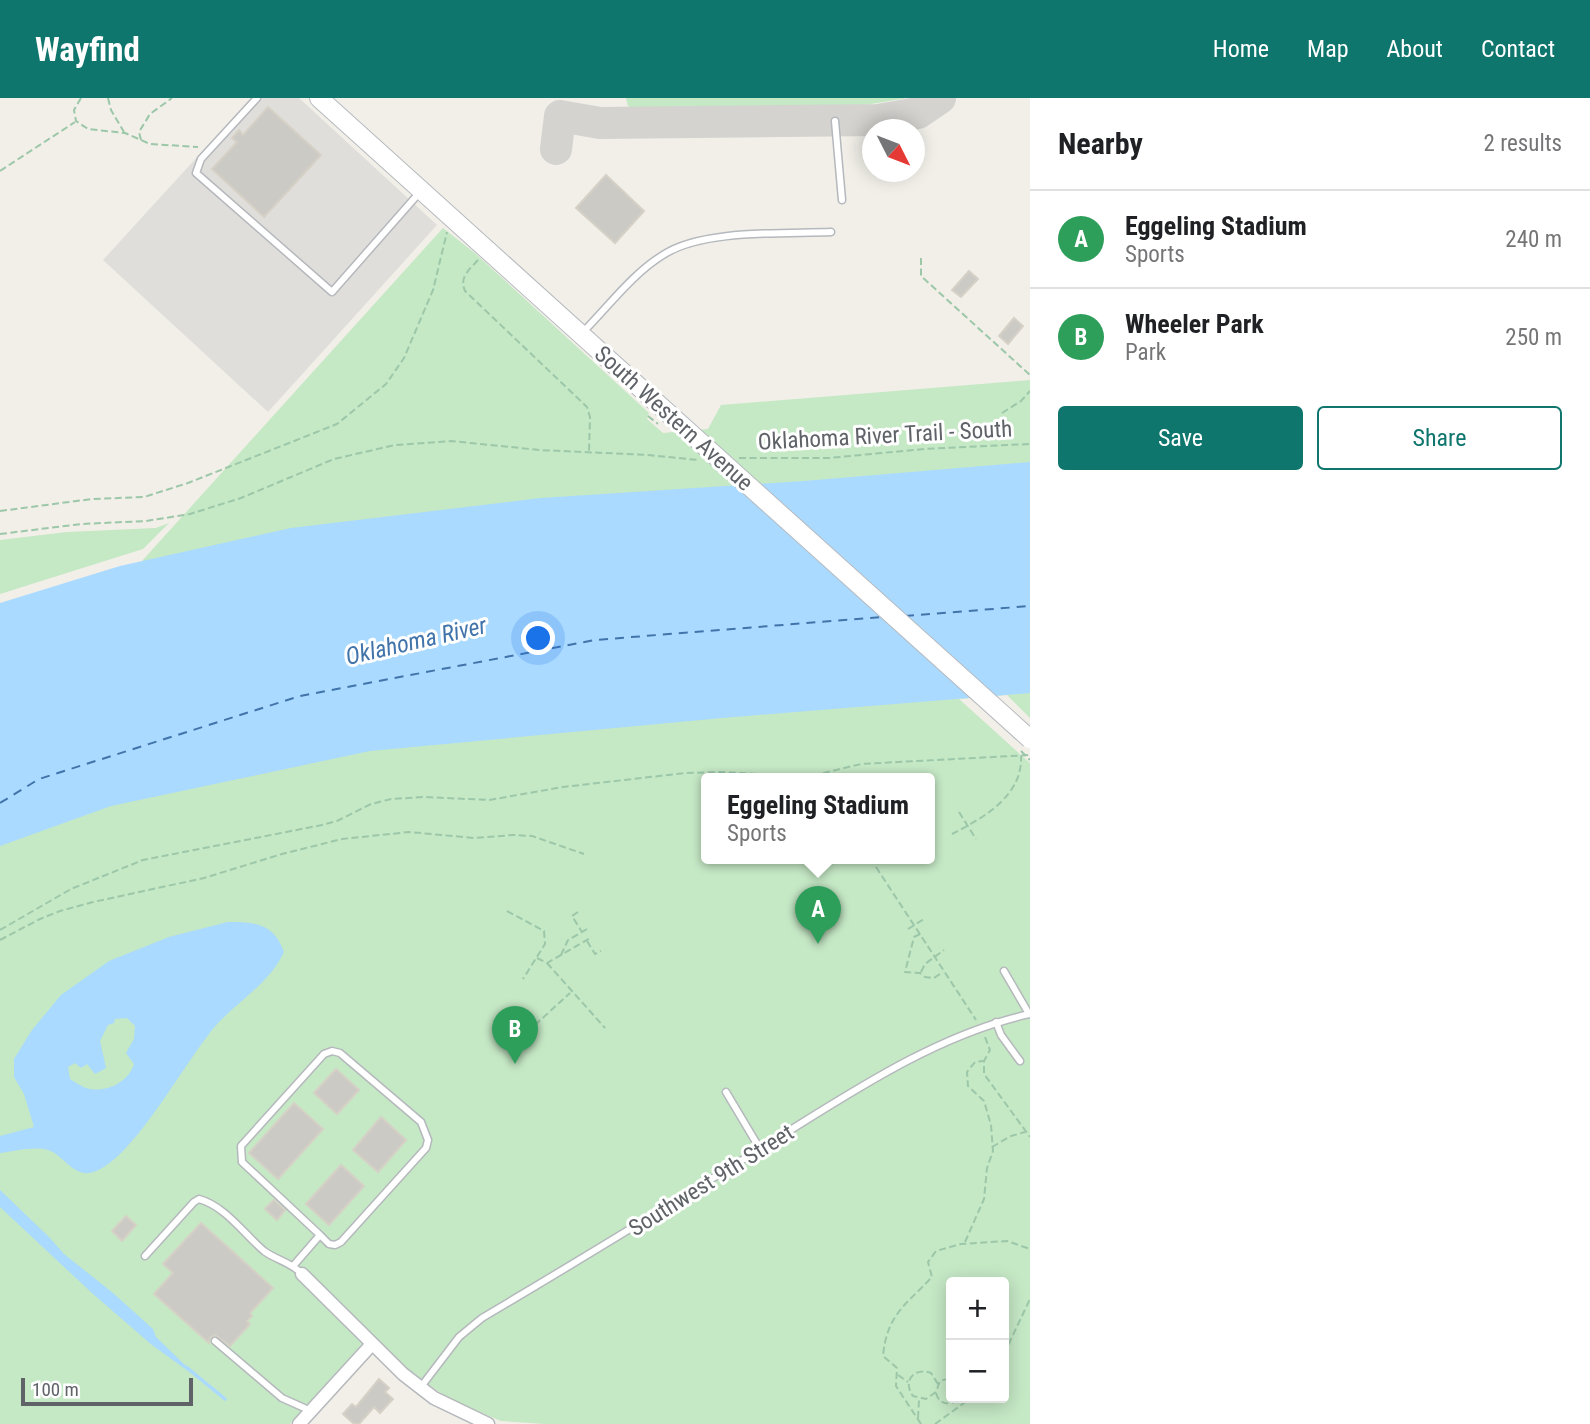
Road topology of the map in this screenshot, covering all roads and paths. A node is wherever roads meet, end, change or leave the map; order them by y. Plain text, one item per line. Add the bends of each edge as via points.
1 (81, 98) edge
2 (108, 98) edge
3 (172, 98) edge
4 (257, 98) edge
5 (322, 99) edge
6 (76, 121) junction
7 (835, 121) dead end
8 (125, 133) junction
9 (141, 141) junction
10 (213, 146) junction
11 (0, 171) edge
12 (422, 191) junction
13 (842, 200) dead end
14 (451, 218) junction
15 (831, 232) dead end
16 (921, 258) dead end
17 (478, 260) dead end
18 (581, 334) junction
19 (1030, 375) edge
20 (1030, 391) edge
21 (1003, 413) dead end
22 (1030, 444) edge
23 (589, 452) junction
24 (731, 458) dead end
25 (705, 460) dead end
26 (0, 511) edge
27 (0, 534) edge
28 (1030, 738) edge
29 (1021, 755) junction
30 (1030, 755) edge
31 (739, 773) edge
32 (823, 773) edge
33 (959, 812) dead end
34 (967, 825) junction
35 (952, 834) dead end
36 (976, 839) dead end
37 (584, 853) dead end
38 (876, 866) dead end
39 (507, 911) dead end
40 (578, 912) dead end
41 (583, 919) dead end
42 (924, 919) dead end
43 (576, 923) junction
44 (914, 925) junction
45 (587, 929) dead end
46 (908, 929) dead end
47 (0, 930) edge
48 (582, 932) junction
49 (920, 934) junction
50 (593, 937) dead end
51 (0, 940) edge
52 (586, 940) junction
53 (597, 944) dead end
54 (590, 947) junction
55 (944, 950) dead end
56 (601, 951) dead end
57 (560, 956) junction
58 (935, 957) junction
59 (536, 958) junction
60 (547, 964) junction
61 (944, 971) junction
62 (1004, 971) dead end
63 (920, 973) junction
64 (523, 979) dead end
65 (571, 992) junction
66 (1029, 1014) edge
67 (996, 1022) junction
68 (535, 1025) dead end
69 (981, 1027) junction
70 (605, 1028) dead end
71 (984, 1061) junction
72 (1020, 1061) dead end
73 (726, 1092) dead end
74 (1026, 1132) junction
75 (1030, 1137) edge
76 (992, 1147) junction
77 (760, 1149) junction
78 (320, 1235) junction
79 (965, 1243) junction
80 (1030, 1249) edge
81 (145, 1256) dead end
82 (298, 1270) junction
83 (1030, 1299) edge
84 (215, 1341) dead end
85 (1009, 1343) edge
86 (372, 1344) junction
87 (896, 1374) junction
88 (946, 1378) edge
89 (904, 1380) junction
90 (908, 1382) junction
91 (938, 1384) junction
92 (420, 1388) junction
93 (898, 1388) junction
94 (936, 1391) junction
95 (919, 1398) junction
96 (963, 1403) edge
97 (950, 1404) joint
98 (311, 1411) junction
99 (954, 1411) junction
100 (918, 1419) junction
101 (299, 1424) edge
102 (488, 1424) edge
103 (920, 1424) edge
104 (934, 1424) edge

1 - 6 path via 74,110
2 - 8 path
3 - 9 path via 150,114 139,132
4 - 10 lane
5 - 12 main road, South Western Avenue
6 - 8 path via 88,130
6 - 11 path
7 - 13 lane
8 - 9 path
9 - 10 path
10 - 12 lane via 196,173 332,292
12 - 14 main road, South Western Avenue
14 - 18 main road, South Western Avenue
14 - 26 path via 433,290 404,359 386,384 337,424 144,496
15 - 18 lane via 711,238 683,245 645,268
16 - 19 path via 921,276
17 - 23 path via 464,275 466,291 587,407
18 - 28 main road, South Western Avenue, bridge
20 - 21 path
22 - 24 path, Oklahoma River Trail - South via 830,458
23 - 25 path
23 - 27 path via 452,440 395,445 334,459 190,514
29 - 30 path
29 - 32 path via 861,764
29 - 34 path via 1020,775 1009,794
31 - 47 path via 685,773 489,800 391,799 330,823 143,860 71,889
33 - 34 path
34 - 35 path
34 - 36 path
37 - 51 path via 532,836 474,838 409,832 342,839 204,878 71,908
38 - 44 path
39 - 59 path via 544,931 545,944
40 - 43 path via 572,916
41 - 43 path
42 - 44 path
43 - 48 path
44 - 46 path
44 - 49 path
45 - 48 path
48 - 57 path via 568,940
49 - 58 path
49 - 63 path via 914,937 905,972
50 - 52 path
52 - 54 path
52 - 57 path
53 - 54 path
54 - 56 path via 595,954
55 - 58 path
57 - 60 path
58 - 61 path
58 - 63 path
59 - 60 path
59 - 64 path
60 - 65 path
61 - 63 path via 934,978
61 - 69 path
62 - 66 lane
65 - 68 path
65 - 70 path
66 - 67 lane, Southwest 9th Street
67 - 69 lane, Southwest 9th Street
67 - 72 lane
69 - 71 path via 990,1050
69 - 77 lane, Southwest 9th Street via 912,1059
71 - 74 path via 984,1074
71 - 76 path via 975,1062 967,1072 968,1086 984,1101
73 - 77 lane
74 - 75 path
74 - 76 path
76 - 79 path via 984,1199
77 - 92 lane, Southwest 9th Street via 482,1318 459,1337
78 - 78 lane via 329,1244 341,1242 426,1148 428,1140 421,1122 332,1051 324,1054 241,1146 240,1153 242,1161
78 - 82 lane
79 - 80 path via 1007,1241
79 - 87 path via 936,1251 928,1262 932,1277 895,1313 885,1335 883,1356 897,1368
81 - 82 lane via 199,1199 214,1205 267,1253
82 - 86 street
83 - 85 path
84 - 98 lane via 282,1398
86 - 92 street
86 - 98 street
87 - 89 path
87 - 93 path
88 - 91 path
89 - 90 path
89 - 93 path
90 - 91 path via 912,1374 921,1371 930,1373
90 - 95 path via 910,1392
91 - 94 path
92 - 102 street
93 - 100 path
94 - 95 path
94 - 97 path via 939,1400
95 - 100 path
96 - 99 path
97 - 99 path
98 - 101 street
99 - 104 path
100 - 103 path

